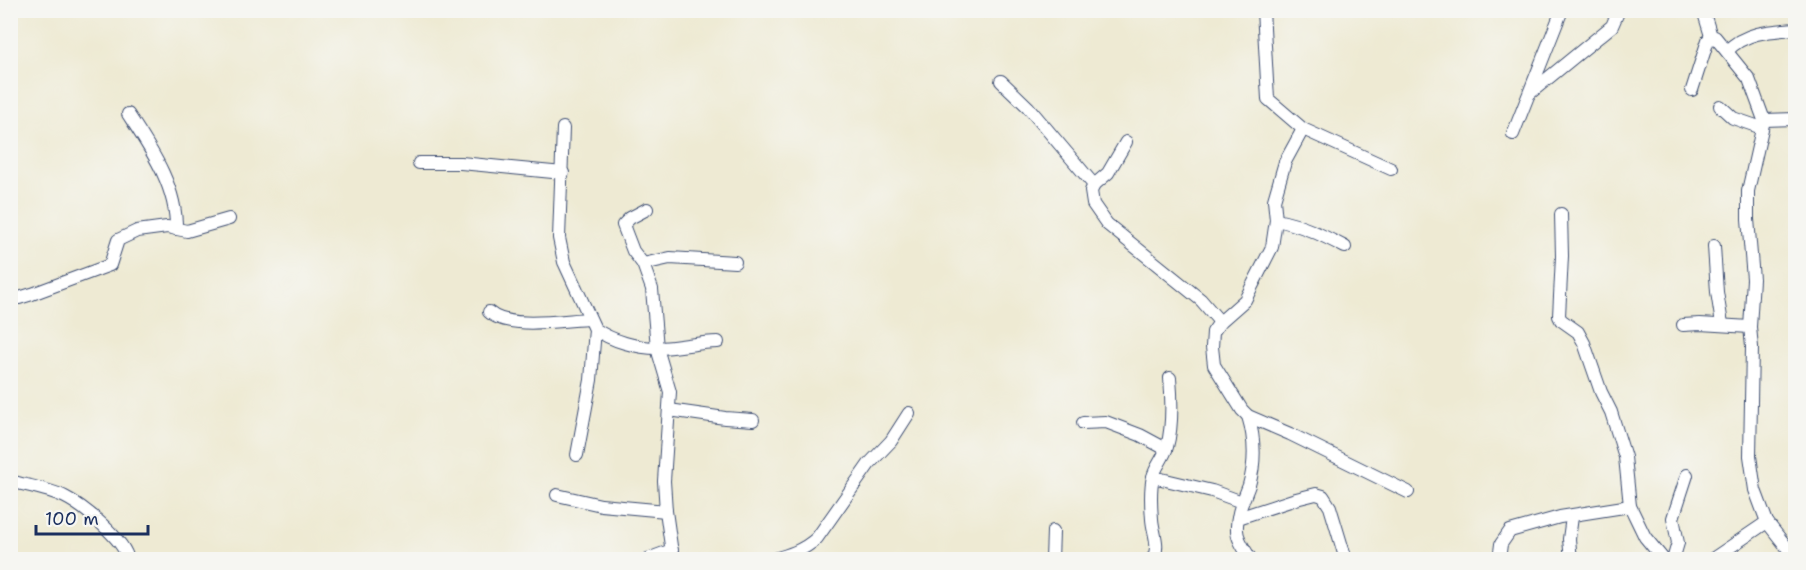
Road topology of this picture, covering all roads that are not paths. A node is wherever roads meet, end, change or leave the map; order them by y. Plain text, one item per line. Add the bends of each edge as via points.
1 (1263, 10) edge
2 (1562, 10) edge
3 (1619, 10) edge
4 (1703, 10) edge
5 (1796, 29) edge
6 (1711, 36) junction
7 (1727, 51) junction
8 (1000, 81) dead end
9 (1692, 90) dead end
10 (1529, 93) junction
11 (1720, 106) dead end
12 (128, 114) dead end
13 (1796, 119) edge
14 (1763, 124) junction
15 (563, 128) dead end
16 (1303, 129) junction
17 (1513, 134) dead end
18 (1126, 142) dead end
19 (419, 163) dead end
20 (1391, 169) dead end
21 (563, 173) junction
22 (1094, 185) junction
23 (647, 209) dead end
24 (1561, 214) dead end
25 (229, 219) dead end
26 (1276, 220) junction
27 (176, 229) junction
28 (1714, 246) dead end
29 (1345, 247) dead end
30 (735, 262) dead end
31 (643, 264) junction
32 (10, 297) edge
33 (489, 312) dead end
34 (1220, 322) junction
35 (592, 324) junction
36 (1722, 324) junction
37 (1683, 325) dead end
38 (1749, 327) junction
39 (718, 342) dead end
40 (657, 348) junction
41 (1170, 378) dead end
42 (669, 410) junction
43 (909, 413) dead end
44 (1248, 416) junction
45 (753, 420) dead end
46 (1083, 423) dead end
47 (1166, 448) junction
48 (577, 454) dead end
49 (1687, 475) dead end
50 (1153, 477) junction
51 (10, 481) edge
52 (1408, 492) dead end
53 (557, 495) dead end
54 (1242, 502) junction
55 (1630, 506) junction
56 (666, 511) junction
57 (1572, 517) junction
58 (1238, 518) junction
59 (1767, 522) junction
60 (1053, 531) dead end
61 (673, 555) edge
62 (128, 560) edge
63 (645, 560) edge
64 (770, 560) edge
65 (1052, 560) edge
66 (1152, 560) edge
67 (1251, 560) edge
68 (1346, 560) edge
69 (1498, 560) edge
70 (1571, 560) edge
71 (1664, 560) edge
72 (1673, 560) edge
73 (1711, 560) edge
74 (1796, 560) edge

1 - 16 street via 1268,99
2 - 10 street
3 - 10 street via 1612,26
4 - 6 street
5 - 7 street via 1741,38
6 - 7 street
6 - 9 street
7 - 14 street via 1749,79
8 - 22 street via 1034,113
10 - 17 street
11 - 14 street via 1733,118
12 - 27 street via 156,158 177,211
13 - 14 street
14 - 38 street via 1748,191 1753,279
15 - 21 street
16 - 20 street
16 - 26 street via 1286,162 1274,200
18 - 22 street via 1108,173
19 - 21 street
21 - 35 street via 559,238 564,262
22 - 34 street via 1093,204 1107,224 1201,300
23 - 31 street via 624,225 633,251
24 - 55 street via 1559,316 1581,335 1611,412 1625,457
25 - 27 street via 187,231
26 - 29 street via 1316,231
26 - 34 street via 1275,236 1263,267 1245,300
27 - 32 street via 137,231 118,240 110,265 26,296
28 - 36 street
30 - 31 street via 670,258
31 - 40 street via 652,289
33 - 35 street via 498,319 513,321
34 - 44 street via 1213,332 1214,365
35 - 40 street via 605,336
35 - 48 street via 591,380
36 - 37 street
36 - 38 street
38 - 59 street via 1750,456 1755,490
39 - 40 street
40 - 42 street via 668,381
41 - 47 street via 1172,410
42 - 45 street
42 - 56 street
43 - 64 street via 817,538 796,553
44 - 52 street
44 - 54 street via 1255,457
46 - 47 street via 1106,422
47 - 50 street
49 - 72 street via 1673,518 1678,543
50 - 54 street
50 - 66 street via 1152,521 1157,545
51 - 62 street via 65,497 98,520 127,552
53 - 56 street via 601,505
54 - 58 street
55 - 57 street
55 - 71 street
56 - 61 street
57 - 69 street via 1510,531 1501,544
57 - 70 street
58 - 67 street via 1237,532
58 - 68 street via 1316,494 1323,496
59 - 73 street
59 - 74 street
60 - 65 street
61 - 63 street

